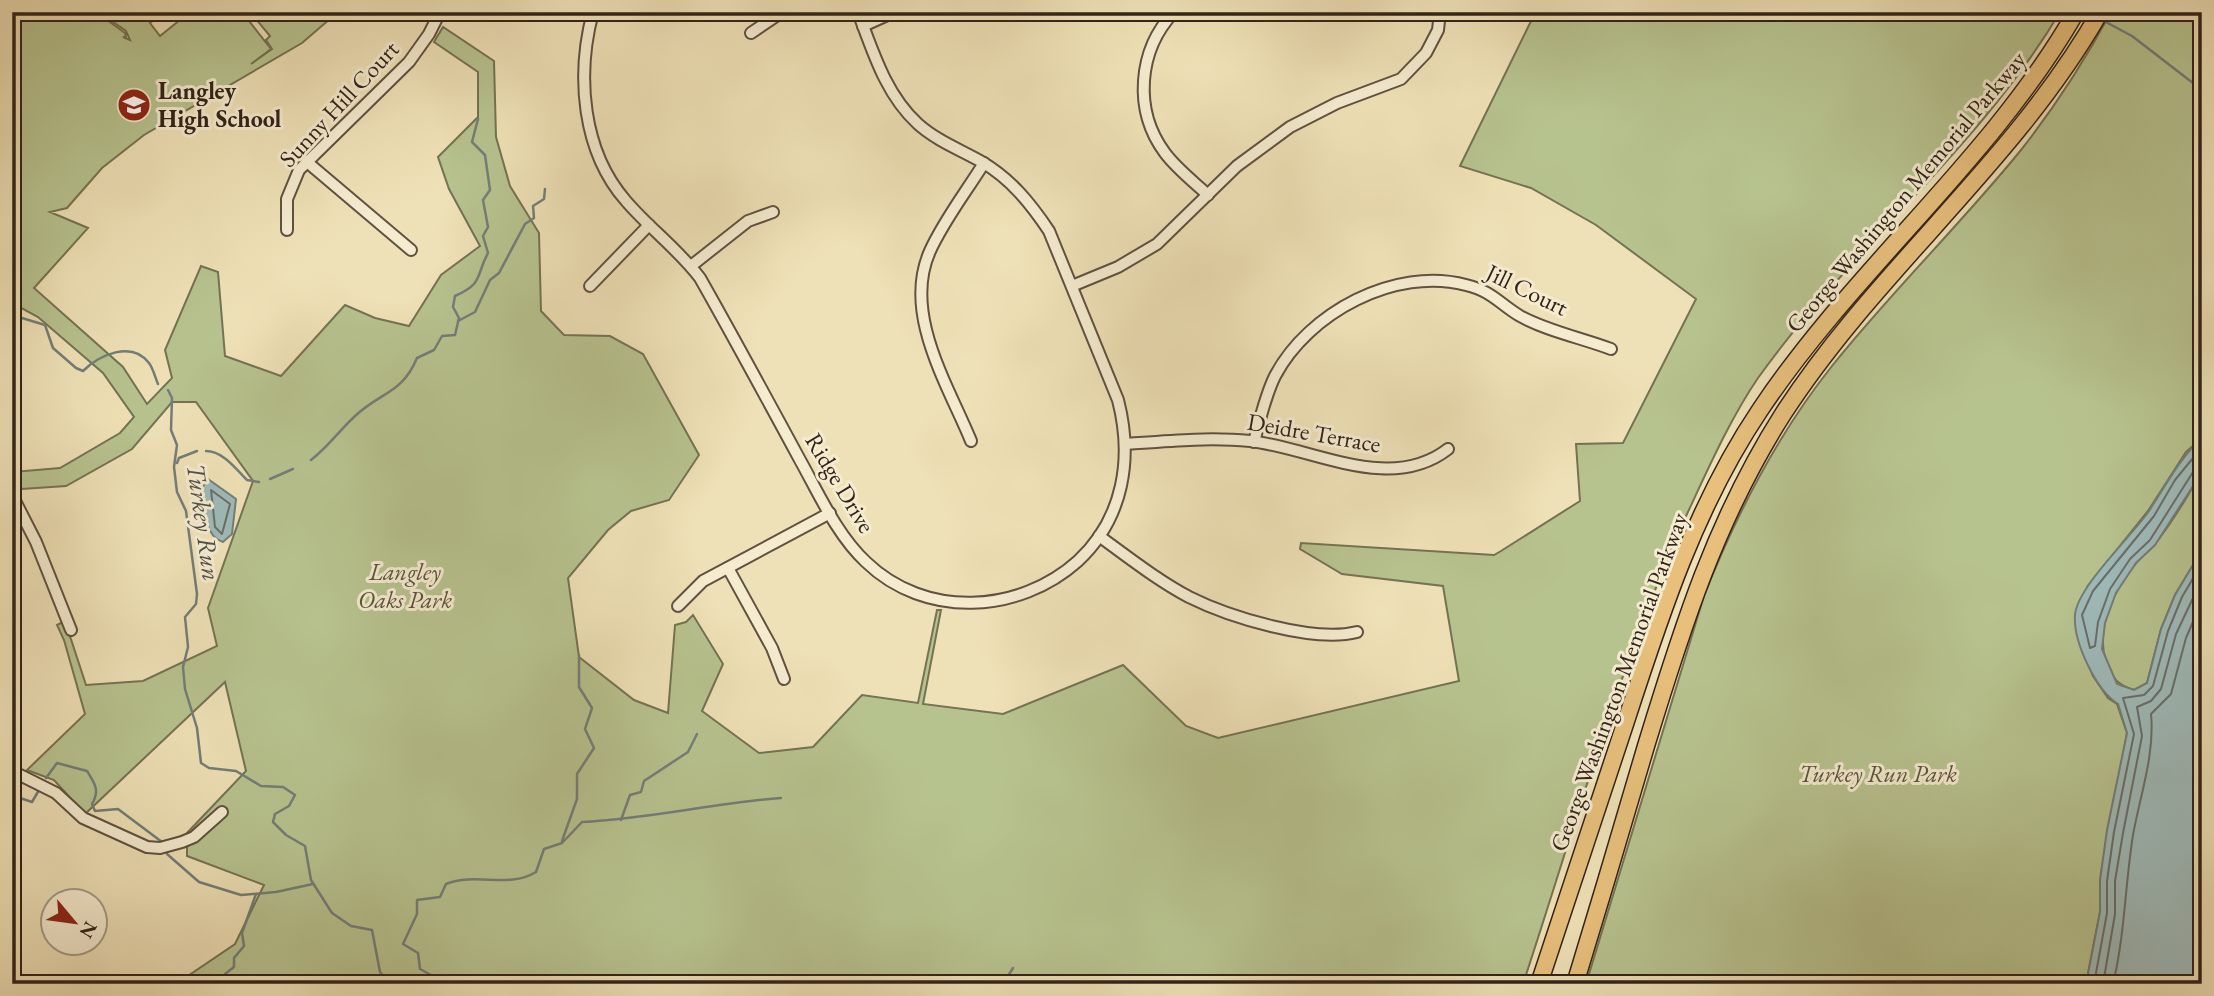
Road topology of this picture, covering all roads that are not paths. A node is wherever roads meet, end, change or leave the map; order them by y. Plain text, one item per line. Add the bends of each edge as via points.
1 (440, 12) edge
2 (593, 12) edge
3 (782, 12) edge
4 (858, 12) edge
5 (894, 12) edge
6 (1174, 12) edge
7 (1440, 12) edge
8 (2076, 12) edge
9 (2100, 12) edge
10 (863, 26) junction
11 (751, 33) dead end
12 (307, 162) junction
13 (984, 163) junction
14 (1208, 195) junction
15 (773, 212) dead end
16 (649, 225) junction
17 (288, 230) dead end
18 (411, 250) dead end
19 (691, 266) junction
20 (590, 286) dead end
21 (1072, 286) junction
22 (1611, 349) dead end
23 (971, 441) dead end
24 (1254, 442) junction
25 (1126, 444) junction
26 (1448, 449) dead end
27 (12, 495) edge
28 (830, 513) junction
29 (1099, 537) junction
30 (728, 568) junction
31 (678, 606) dead end
32 (71, 630) dead end
33 (1357, 632) dead end
34 (784, 679) dead end
35 (12, 771) edge
36 (222, 812) dead end
37 (1539, 984) edge
38 (1575, 984) edge

1 - 12 street, Sunny Hill Court via 409,62
2 - 16 street, Ridge Drive via 586,89 592,141 617,191
3 - 11 street
4 - 10 street, Ridge Drive
5 - 10 street
6 - 14 street via 1149,53 1143,80 1145,107 1165,153
7 - 14 street via 1434,39 1411,71 1290,127 1237,166
8 - 37 highway, George Washington Memorial Parkway via 2007,115 1796,359 1712,492 1656,630
9 - 38 highway, George Washington Memorial Parkway via 2070,62 2011,141 1833,346 1757,456 1687,612
10 - 13 street, Ridge Drive via 883,76 904,110 930,134
12 - 17 street, Sunny Hill Court via 289,189
12 - 18 street
13 - 21 street, Ridge Drive via 1013,186 1038,215
13 - 23 street via 930,251 922,285 927,335
14 - 21 street via 1148,250
15 - 19 street via 748,221
16 - 19 street, Ridge Drive
16 - 20 street
19 - 28 street, Ridge Drive
21 - 25 street, Ridge Drive via 1118,400
22 - 24 street, Jill Court via 1520,316 1489,292 1463,284 1393,286 1341,308 1298,343 1269,390
24 - 25 street, Deidre Terrace
24 - 26 street, Deidre Terrace via 1367,467 1421,464
25 - 29 street, Ridge Drive via 1120,494
27 - 32 street
28 - 29 street, Ridge Drive via 854,549 878,573 919,595 954,603 992,602 1043,586
28 - 30 street
29 - 33 street via 1206,604 1284,628 1335,636
30 - 31 street via 703,581
30 - 34 street
35 - 36 street via 56,793 83,818 146,847 182,842

